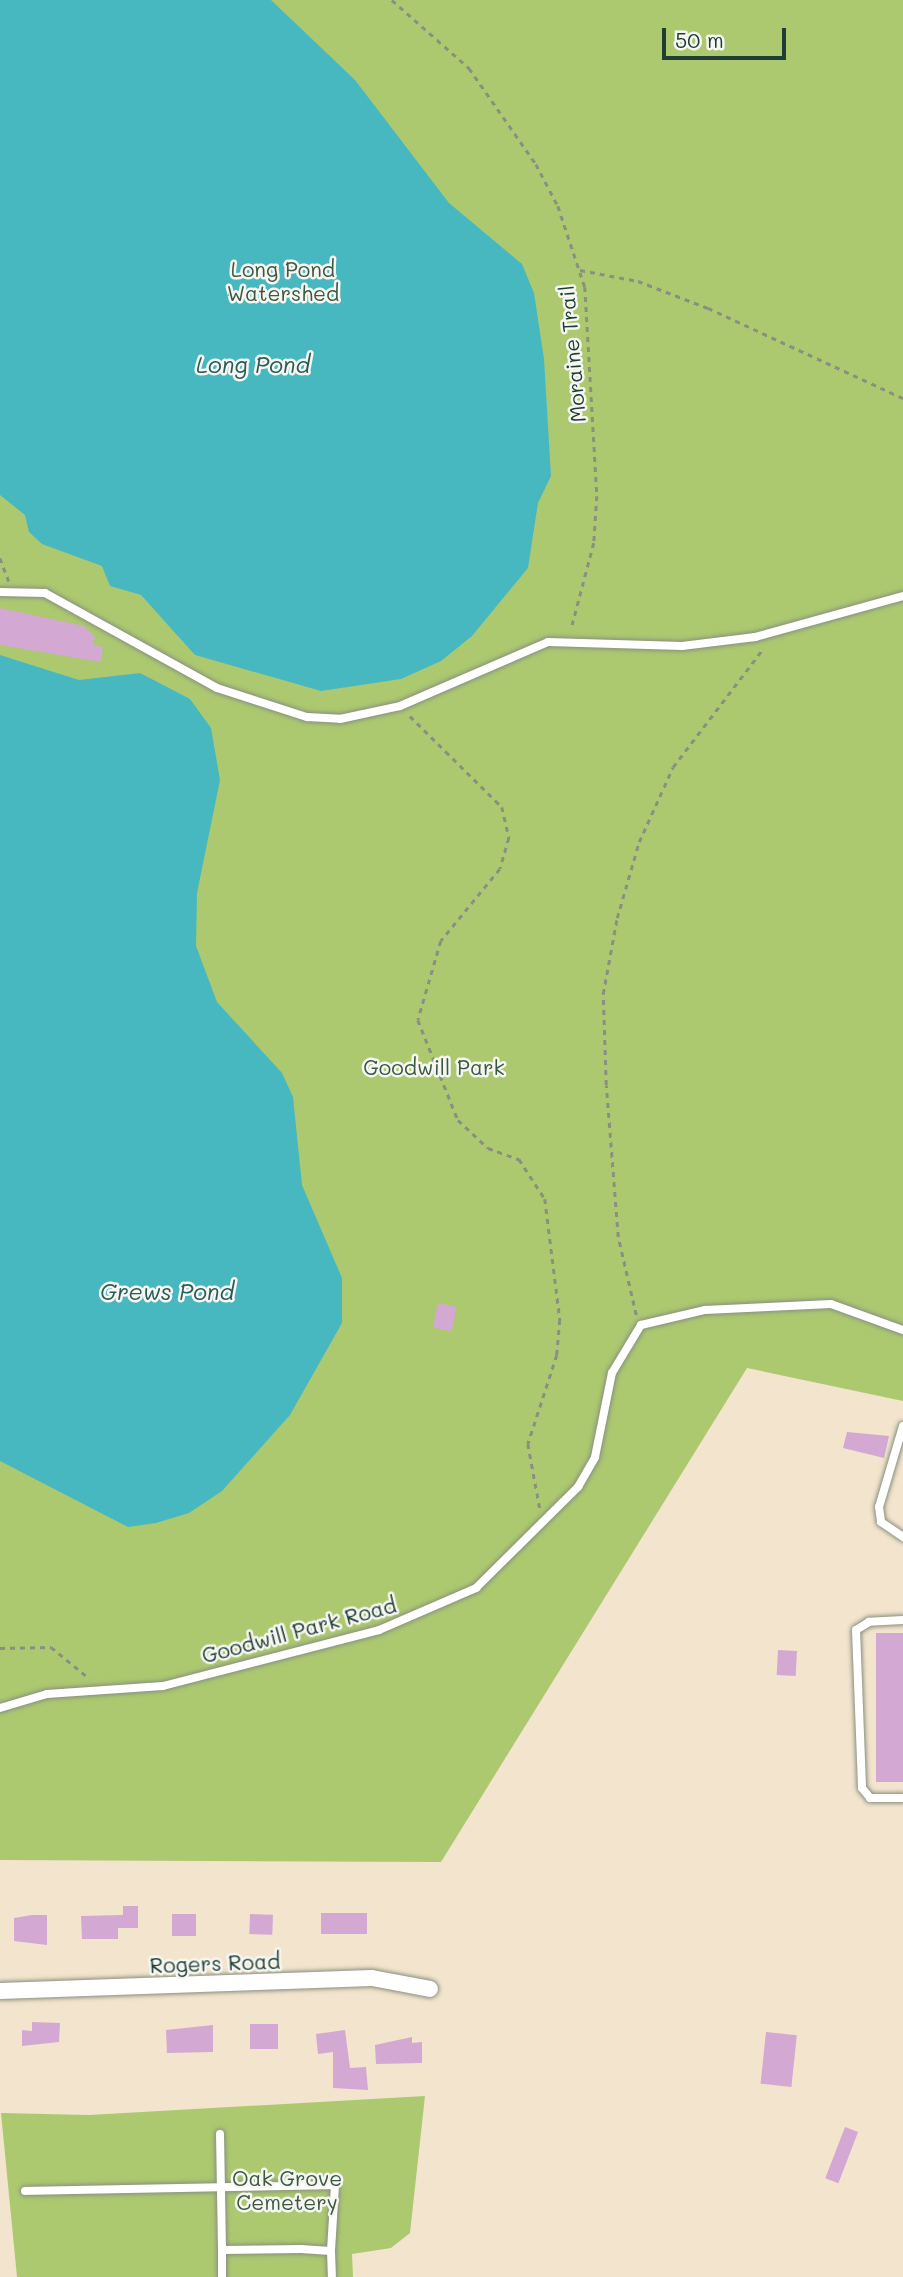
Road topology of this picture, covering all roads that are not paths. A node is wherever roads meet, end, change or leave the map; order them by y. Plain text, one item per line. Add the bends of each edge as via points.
1 (0, 592) edge
2 (903, 596) edge
3 (903, 1330) edge
4 (903, 1426) edge
5 (903, 1537) edge
6 (903, 1620) edge
7 (0, 1707) edge
8 (903, 1798) edge
9 (430, 1989) dead end
10 (0, 1991) edge
11 (219, 2134) dead end
12 (222, 2188) junction
13 (25, 2191) dead end
14 (222, 2250) junction
15 (331, 2251) junction
16 (222, 2277) edge
17 (332, 2277) edge

1 - 2 lane via 44,593 154,657 264,705 340,719 400,706 548,642 682,646 776,632
3 - 7 lane, Goodwill Park Road via 831,1304 705,1310 641,1325 612,1373 595,1457 578,1487 476,1588 437,1609 163,1686 99,1687
4 - 5 lane via 879,1507 881,1522
6 - 8 lane via 869,1622 856,1630 862,1788 870,1798
9 - 10 street, Rogers Road via 372,1978
11 - 12 lane
12 - 13 lane
12 - 14 lane
12 - 15 lane via 335,2185
14 - 15 lane
14 - 16 lane
15 - 17 lane

